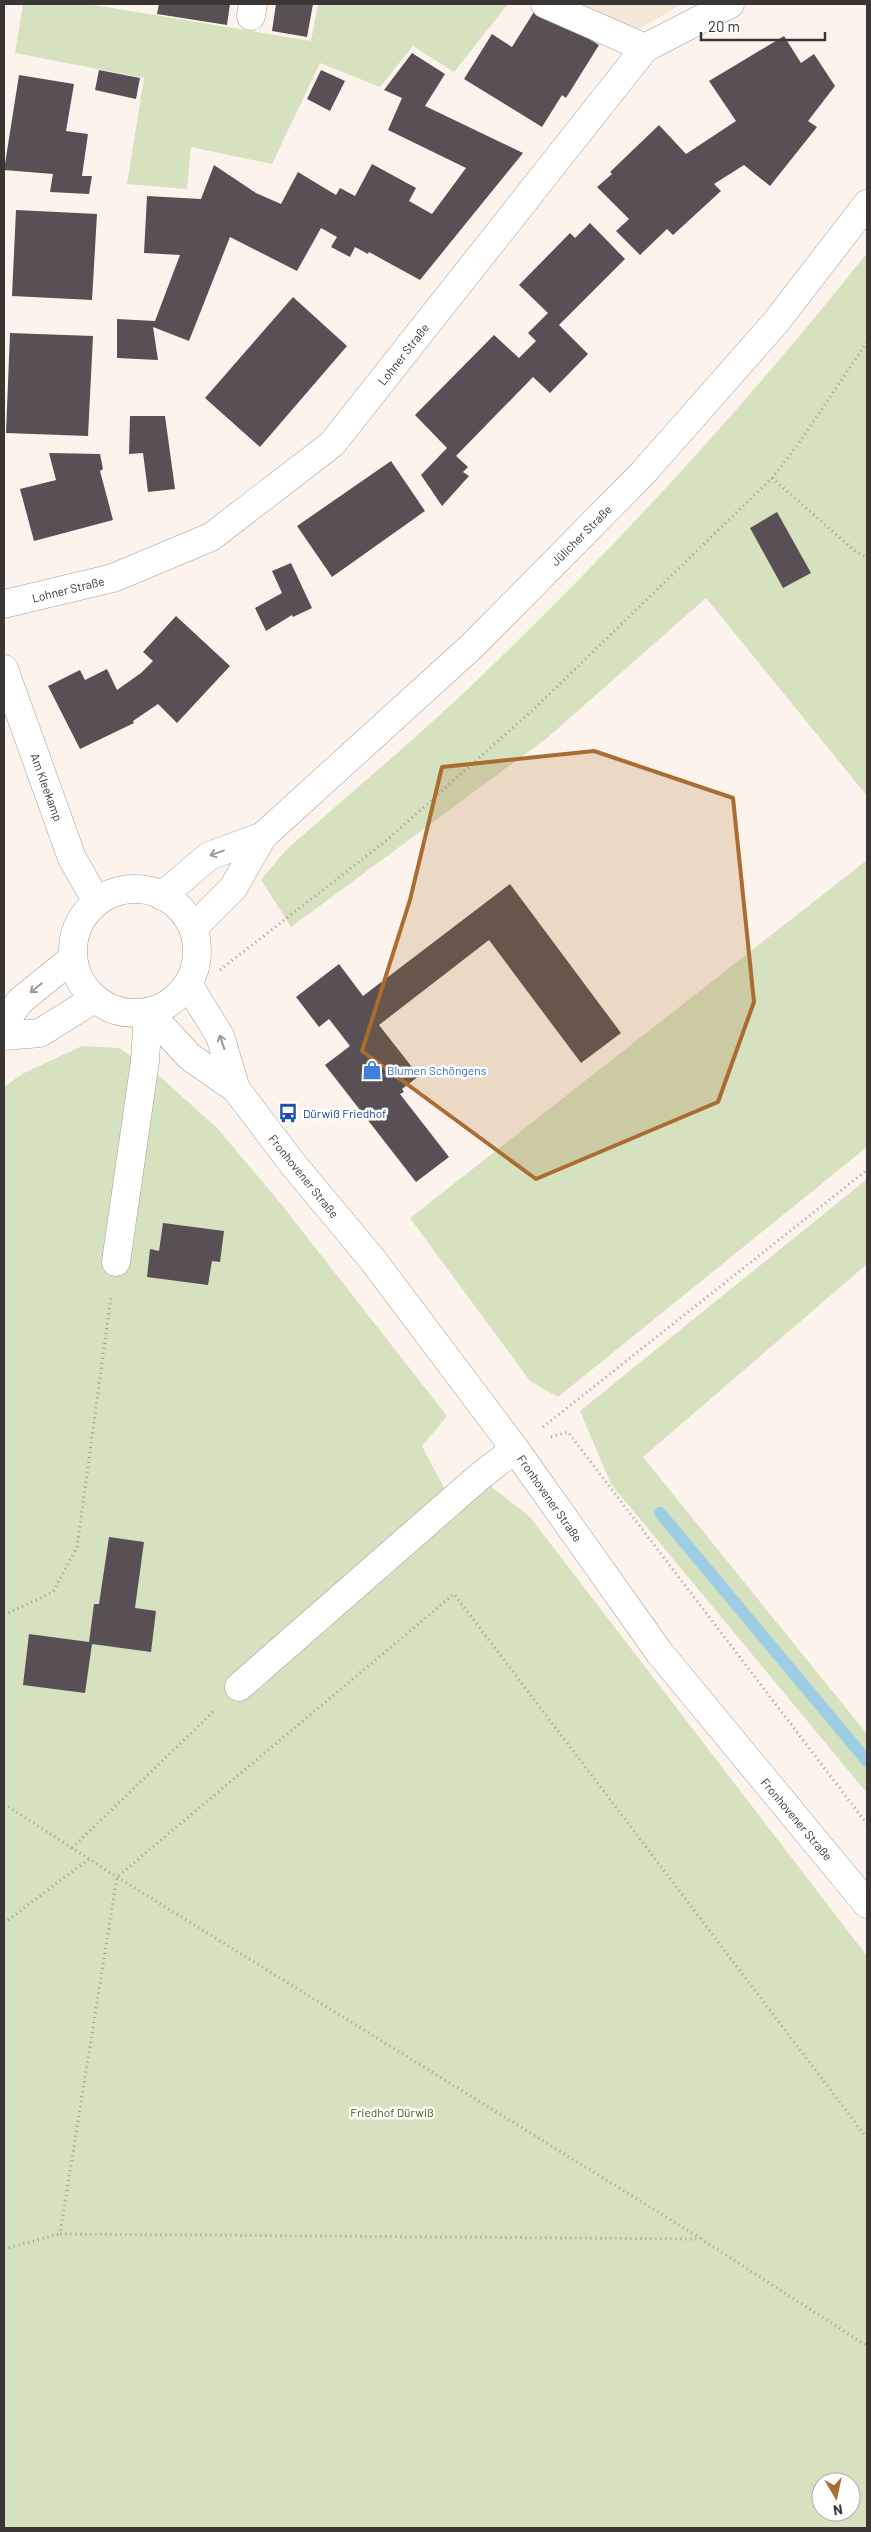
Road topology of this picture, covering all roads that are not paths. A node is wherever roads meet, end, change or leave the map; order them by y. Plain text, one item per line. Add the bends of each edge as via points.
1 (545, 4) edge
2 (730, 4) edge
3 (645, 48) junction
4 (867, 204) edge
5 (4, 604) edge
6 (4, 669) edge
7 (263, 836) junction
8 (162, 896) junction
9 (97, 902) junction
10 (193, 928) junction
11 (73, 958) junction
12 (188, 984) junction
13 (94, 999) junction
14 (148, 1012) junction
15 (4, 1023) edge
16 (4, 1036) edge
17 (236, 1089) junction
18 (116, 1262) road end
19 (515, 1449) junction
20 (238, 1687) road end
21 (867, 1904) edge

1 - 3 street
2 - 3 street, Lohner Straße
3 - 5 street, Lohner Straße via 332,444 211,537 112,578
4 - 7 street, Jülicher Straße via 776,322 643,473 472,646
6 - 9 street, Am Kleekamp via 72,858
7 -> 8 street, Jülicher Straße via 209,856
7 - 10 street, Jülicher Straße via 233,888
8 - 9 street via 140,889 117,892
8 - 10 street via 180,909
9 - 11 street via 82,918 74,937
10 - 12 street via 197,957
11 - 13 street via 79,980
11 -> 15 street via 20,1002
12 - 14 street via 171,1002
17 -> 12 street, Fronhovener Straße via 220,1036
13 - 14 street via 120,1012
13 - 16 street via 40,1033
14 - 17 street, Fronhovener Straße via 190,1057
14 - 18 street via 146,1061
17 - 19 street, Fronhovener Straße via 372,1259
19 - 20 street
19 - 21 street, Fronhovener Straße via 659,1652

